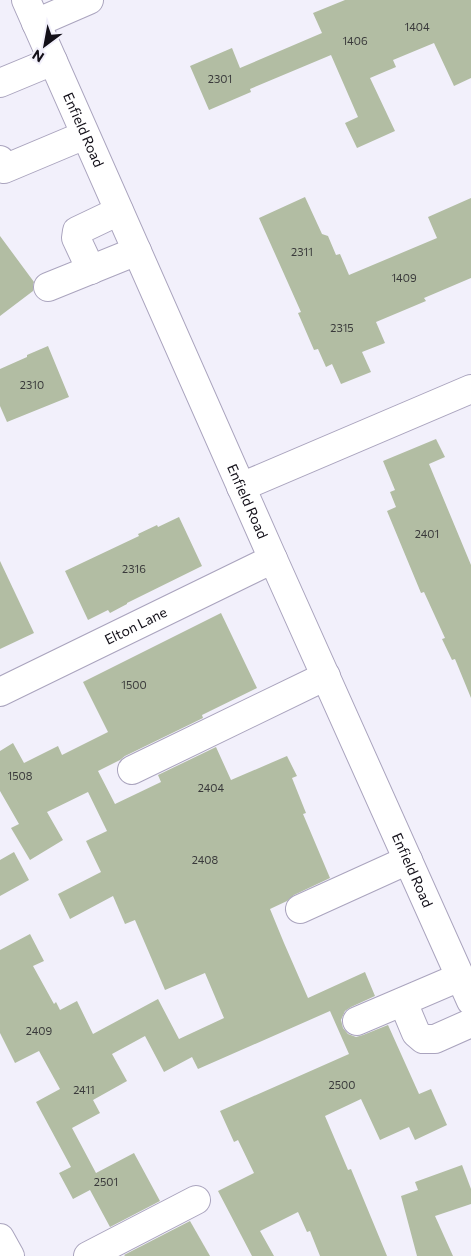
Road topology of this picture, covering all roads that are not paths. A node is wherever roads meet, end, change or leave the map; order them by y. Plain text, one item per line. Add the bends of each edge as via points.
1 (89, 0) edge
2 (31, 12) edge
3 (53, 61) junction
4 (0, 83) edge
5 (86, 135) junction
6 (0, 160) edge
7 (119, 211) junction
8 (137, 251) junction
9 (91, 270) junction
10 (48, 287) dead end
11 (471, 389) edge
12 (242, 487) junction
13 (273, 559) junction
14 (326, 676) junction
15 (0, 692) edge
16 (132, 770) dead end
17 (408, 860) junction
18 (300, 909) dead end
19 (468, 992) edge
20 (402, 1002) junction
21 (356, 1021) dead end
22 (471, 1023) edge
23 (196, 1200) dead end
24 (0, 1238) edge
25 (10, 1256) edge
26 (88, 1256) edge

1 - 2 street
2 - 3 street, Enfield Road
3 - 4 street
3 - 5 street, Enfield Road
5 - 6 street via 4,169
5 - 7 street, Enfield Road
7 - 8 street, Enfield Road
7 - 9 street via 77,231 76,238
8 - 9 street
8 - 12 street, Enfield Road
9 - 10 street
11 - 12 street
12 - 13 street, Enfield Road
13 - 14 street, Enfield Road
13 - 15 street, Elton Lane
14 - 16 street
14 - 17 street, Enfield Road
17 - 18 street
17 - 19 street, Enfield Road
19 - 20 street
20 - 21 street
20 - 22 street via 416,1033 423,1039 435,1039
23 - 26 street
24 - 25 street

